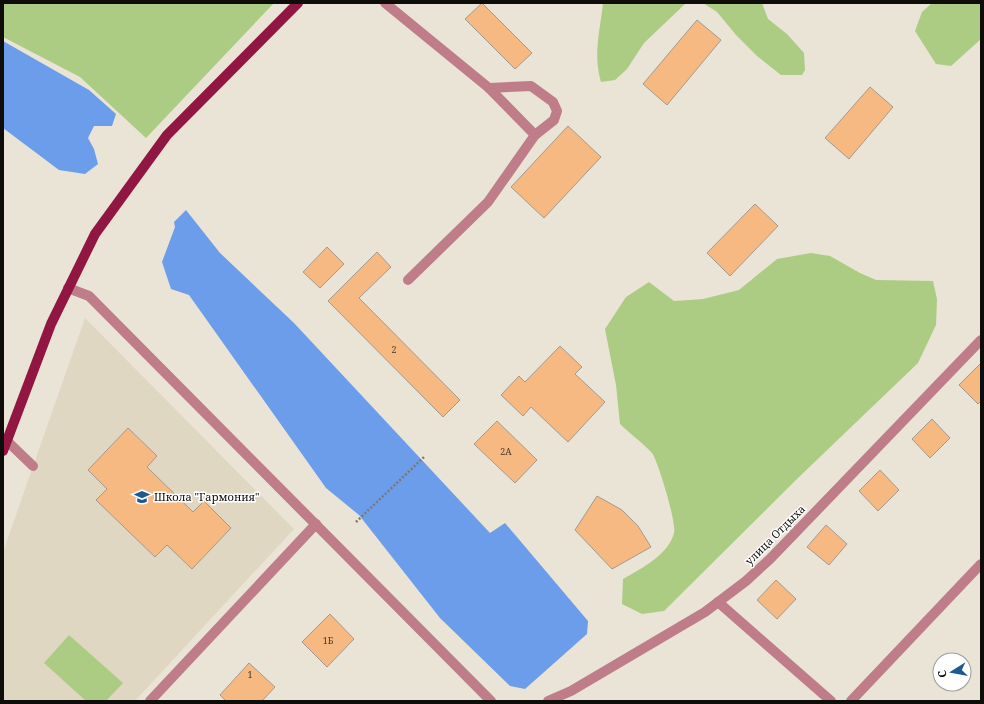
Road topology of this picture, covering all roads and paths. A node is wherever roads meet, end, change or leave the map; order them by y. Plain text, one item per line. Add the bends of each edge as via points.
1 (298, 3) edge
2 (386, 3) edge
3 (489, 88) junction
4 (535, 135) junction
5 (408, 280) dead end
6 (68, 288) junction
7 (981, 340) edge
8 (7, 441) junction
9 (3, 451) edge
10 (424, 457) dead end
11 (33, 466) dead end
12 (356, 522) dead end
13 (316, 524) junction
14 (981, 564) edge
15 (718, 602) junction
16 (828, 700) edge
17 (150, 701) edge
18 (491, 701) edge
19 (548, 701) edge
20 (851, 701) edge

1 - 6 main road via 167,135 95,234
2 - 3 street
3 - 4 street
3 - 4 street via 531,86 553,102 557,111 554,120
4 - 5 street via 488,202
6 - 8 main road via 51,324
6 - 13 street via 89,296
7 - 15 street, улица Отдыха via 770,559
8 - 9 main road
8 - 11 street
10 - 12 path
13 - 17 street
13 - 18 street
14 - 20 street
15 - 16 street
15 - 19 street, улица Отдыха via 571,691

